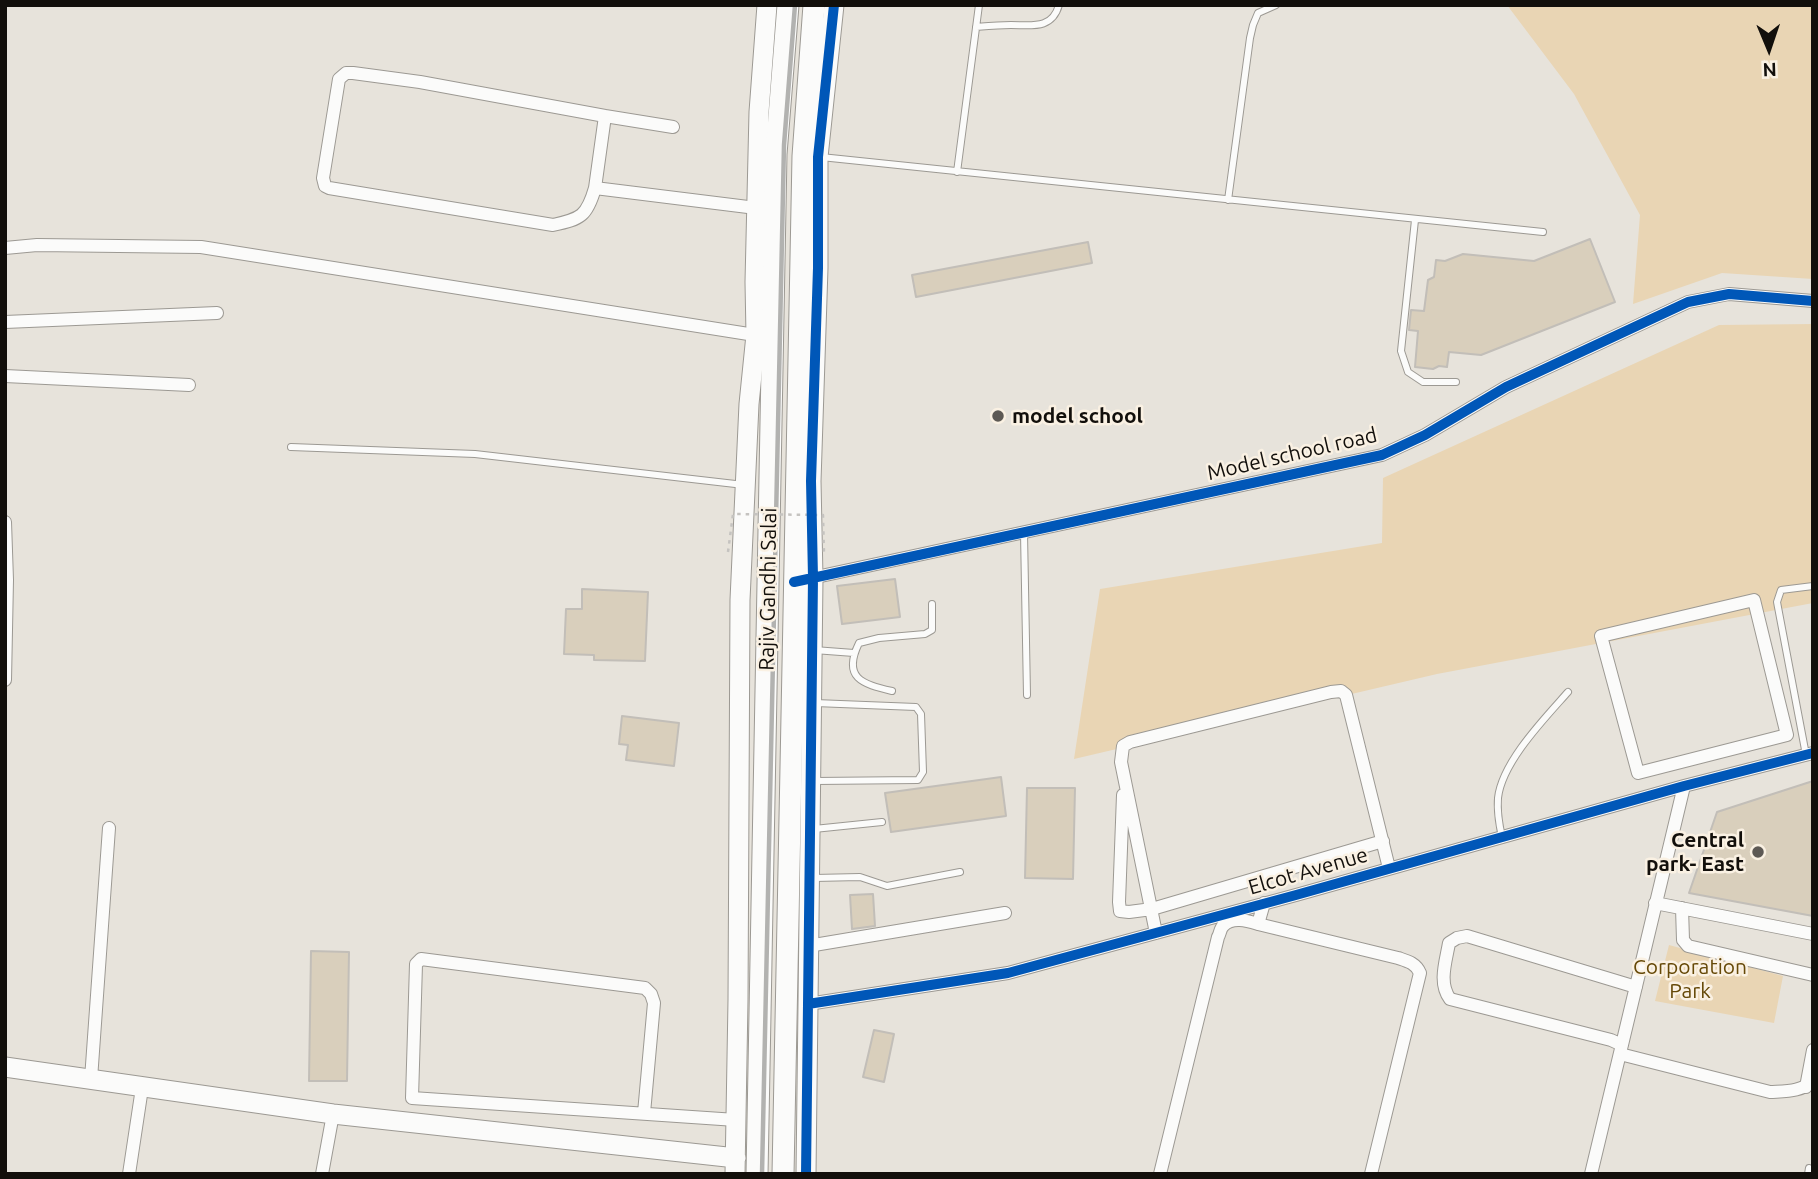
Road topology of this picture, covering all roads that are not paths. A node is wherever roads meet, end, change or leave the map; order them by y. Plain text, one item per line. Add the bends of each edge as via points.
1 (767, 5) edge
2 (788, 5) edge
3 (814, 5) edge
4 (834, 5) edge
5 (979, 5) edge
6 (1059, 5) edge
7 (1276, 5) edge
8 (976, 27) junction
9 (604, 116) junction
10 (673, 127) dead end
11 (810, 156) junction
12 (957, 172) junction
13 (595, 188) junction
14 (1228, 200) junction
15 (756, 208) junction
16 (1415, 220) junction
17 (1543, 232) dead end
18 (5, 248) edge
19 (1813, 301) edge
20 (217, 313) dead end
21 (5, 322) edge
22 (764, 336) junction
23 (5, 376) edge
24 (1456, 382) dead end
25 (189, 385) dead end
26 (291, 447) dead end
27 (746, 485) junction
28 (5, 522) edge
29 (1024, 533) junction
30 (6, 580) edge
31 (804, 580) junction
32 (1813, 586) edge
33 (932, 604) dead end
34 (813, 650) junction
35 (854, 653) junction
36 (753, 665) junction
37 (5, 680) edge
38 (892, 691) dead end
39 (1568, 692) dead end
40 (1027, 695) dead end
41 (811, 702) junction
42 (1713, 754) junction
43 (1809, 754) edge
44 (1719, 776) junction
45 (1124, 777) junction
46 (810, 781) junction
47 (1684, 786) junction
48 (882, 822) dead end
49 (110, 828) dead end
50 (809, 830) junction
51 (1502, 837) junction
52 (1383, 841) junction
53 (1390, 869) junction
54 (960, 872) dead end
55 (798, 880) junction
56 (763, 882) junction
57 (1655, 903) junction
58 (1264, 904) junction
59 (1682, 908) junction
60 (1152, 909) junction
61 (1005, 913) dead end
62 (787, 915) junction
63 (762, 916) junction
64 (1258, 924) junction
65 (1156, 933) junction
66 (1813, 934) edge
67 (808, 946) junction
68 (1813, 975) edge
69 (1636, 987) junction
70 (808, 1004) junction
71 (1621, 1049) junction
72 (1813, 1050) edge
73 (5, 1067) edge
74 (91, 1079) junction
75 (1810, 1084) edge
76 (150, 1087) junction
77 (412, 1098) junction
78 (644, 1113) junction
79 (333, 1114) junction
80 (736, 1120) junction
81 (413, 1123) junction
82 (735, 1166) edge
83 (129, 1174) edge
84 (322, 1174) edge
85 (757, 1174) edge
86 (783, 1174) edge
87 (806, 1174) edge
88 (1160, 1174) edge
89 (1371, 1174) edge
90 (1591, 1174) edge

1 - 15 street
2 - 22 main road, Rajiv Gandhi Salai
3 - 11 main road, Rajiv Gandhi Salai
4 - 11 street
5 - 8 lane
6 - 8 lane via 1043,25
7 - 14 lane via 1258,13 1253,25
8 - 12 lane
9 - 10 street
9 - 13 street
9 - 13 street via 346,73 337,84 323,178 329,188 553,225 581,216
11 - 12 lane
11 - 31 main road, Rajiv Gandhi Salai
12 - 14 lane
13 - 15 street
14 - 16 lane
15 - 22 street
16 - 17 lane
16 - 24 lane via 1401,351 1408,372 1423,382
18 - 22 street via 201,247
19 - 29 street, Model school road via 1729,295 1688,302 1506,387 1382,455
20 - 21 street
22 - 27 street via 749,404
22 - 36 main road, Rajiv Gandhi Salai
23 - 25 street
26 - 27 lane via 475,454
27 - 36 street via 740,600
28 - 30 street
29 - 31 street, Model school road
29 - 40 lane
30 - 37 street
31 - 34 street
31 - 55 main road, Rajiv Gandhi Salai
32 - 43 lane via 1781,590 1777,602
33 - 35 lane via 932,630 859,643
34 - 35 lane
34 - 41 street
35 - 38 lane via 857,679
36 - 56 main road, Rajiv Gandhi Salai
36 - 80 street
39 - 51 lane via 1505,776 1498,817
41 - 46 street
41 - 46 lane via 916,707 921,714 923,772 918,779
42 - 42 street via 1787,734 1754,600 1601,636 1639,773
42 - 44 street
43 - 44 street, Elcot Avenue
44 - 47 street, Elcot Avenue
45 - 52 street via 1122,751 1130,742 1341,691 1346,695
45 - 60 street
45 - 60 street via 1120,911
46 - 50 street
47 - 51 street, Elcot Avenue
47 - 57 street
48 - 50 lane
49 - 74 street
50 - 55 street
51 - 53 street, Elcot Avenue
52 - 53 street
52 - 60 street
53 - 58 street, Elcot Avenue
54 - 55 lane via 887,886 860,877
55 - 56 main road via 772,885
55 - 62 main road, Rajiv Gandhi Salai
55 - 67 street
56 - 63 main road, Rajiv Gandhi Salai
57 - 59 street
57 - 69 street
58 - 64 street
58 - 65 street, Elcot Avenue
59 - 66 street
59 - 68 street via 1683,940 1688,947
60 - 65 street
61 - 67 street
62 - 63 main road
62 - 86 main road, Rajiv Gandhi Salai
63 - 85 main road, Rajiv Gandhi Salai
64 - 88 street via 1237,920 1223,926 1218,937
64 - 89 street via 1398,958 1418,967
65 - 70 street, Elcot Avenue via 1008,973
67 - 70 street
69 - 71 street
69 - 71 street via 1467,936 1449,943 1443,984 1450,999 1611,1040
70 - 87 street
71 - 75 street via 1770,1092
71 - 90 street
72 - 75 street
73 - 74 street
74 - 76 street
76 - 79 street
76 - 83 street via 142,1088
77 - 78 street
77 - 78 street via 415,972 421,959 645,988 654,1003
77 - 81 street
78 - 80 street
79 - 81 street
79 - 84 street
80 - 82 street
81 - 82 street

